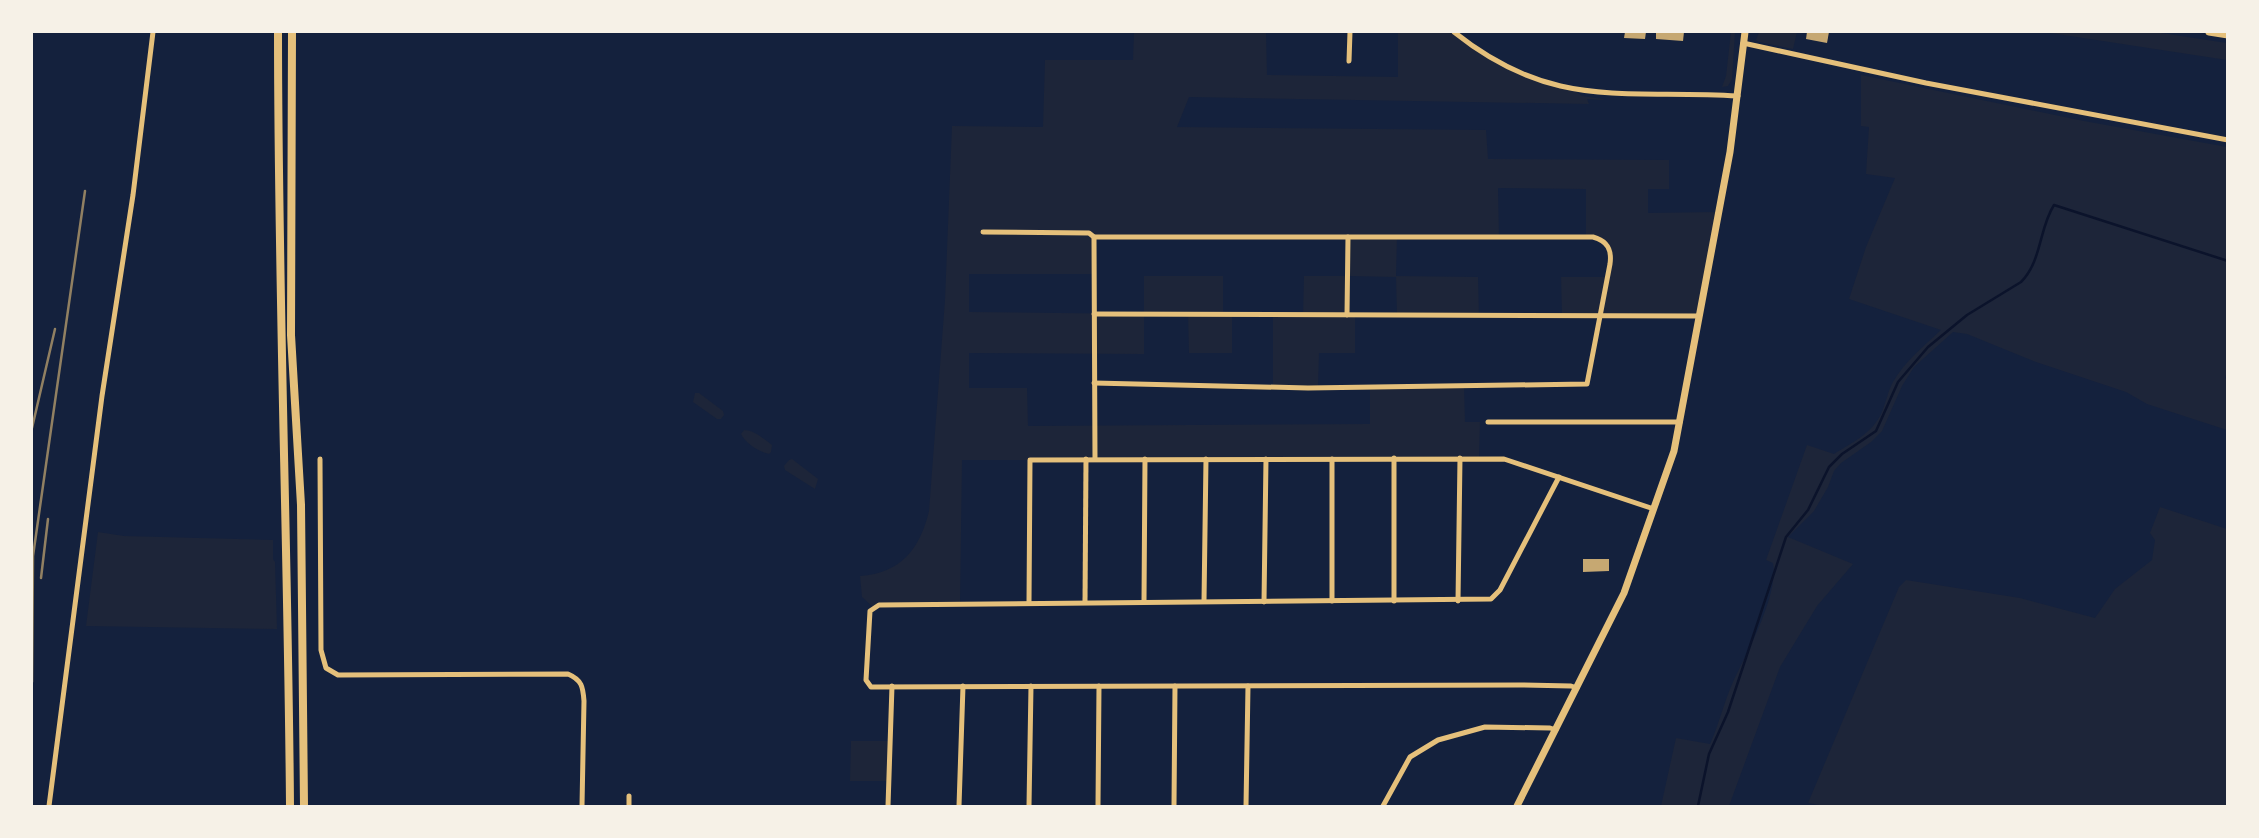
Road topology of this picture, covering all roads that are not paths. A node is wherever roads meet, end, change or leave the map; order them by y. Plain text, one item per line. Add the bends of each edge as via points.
1 (153, 32) edge
2 (278, 32) edge
3 (292, 32) edge
4 (1350, 32) edge
5 (1454, 32) edge
6 (1745, 32) edge
7 (2209, 32) edge
8 (2228, 35) edge
9 (1743, 44) junction
10 (1349, 61) dead end
11 (1738, 96) junction
12 (2228, 140) edge
13 (984, 232) dead end
14 (1094, 237) junction
15 (1348, 237) junction
16 (1094, 314) junction
17 (1347, 315) junction
18 (1600, 316) junction
19 (1699, 316) junction
20 (1094, 383) junction
21 (1488, 422) dead end
22 (1680, 422) junction
23 (320, 458) dead end
24 (1394, 458) junction
25 (1460, 458) junction
26 (1086, 459) junction
27 (1095, 459) junction
28 (1144, 459) junction
29 (1206, 459) junction
30 (1266, 459) junction
31 (1332, 459) junction
32 (1559, 477) junction
33 (1654, 509) junction
34 (1144, 601) junction
35 (1204, 601) junction
36 (1264, 601) junction
37 (1332, 601) junction
38 (1394, 601) junction
39 (1458, 601) junction
40 (1085, 602) junction
41 (1029, 603) junction
42 (963, 686) junction
43 (1031, 686) junction
44 (1100, 686) junction
45 (1175, 686) junction
46 (1248, 686) junction
47 (891, 687) junction
48 (1577, 688) junction
49 (1556, 730) junction
50 (629, 796) dead end
51 (49, 807) edge
52 (290, 807) edge
53 (304, 807) edge
54 (582, 807) edge
55 (629, 807) edge
56 (888, 807) edge
57 (959, 807) edge
58 (1029, 807) edge
59 (1098, 807) edge
60 (1174, 807) edge
61 (1246, 807) edge
62 (1383, 807) edge
63 (1517, 807) edge

1 - 51 street
2 - 52 main road
3 - 53 main road via 291,335 301,505
4 - 10 street
5 - 11 street via 1506,67 1554,86 1608,94
6 - 9 main road
7 - 8 main road
9 - 11 main road
9 - 12 street
11 - 19 main road
13 - 14 street via 1089,233
14 - 15 street
14 - 16 street
15 - 17 street
15 - 18 street via 1597,238 1609,247 1611,257
16 - 17 street
16 - 20 street
17 - 18 street
18 - 19 street
18 - 20 street via 1587,384 1308,388
19 - 22 main road
20 - 27 street
21 - 22 street
22 - 33 main road
23 - 54 street via 321,650 326,668 338,675 568,674 577,678 584,701
24 - 25 street
24 - 31 street
24 - 38 street
25 - 32 street via 1504,459
25 - 39 street
26 - 27 street
26 - 40 street
26 - 41 street via 1030,460
27 - 28 street
28 - 29 street
28 - 34 street
29 - 30 street
29 - 35 street
30 - 31 street
30 - 36 street
31 - 37 street
32 - 33 street
32 - 39 street via 1495,596
33 - 48 main road via 1624,593
34 - 35 street
34 - 40 street
35 - 36 street
36 - 37 street
37 - 38 street
38 - 39 street
40 - 41 street
41 - 47 street via 873,607 866,680 871,687
42 - 43 street
42 - 47 street
42 - 57 street
43 - 44 street
43 - 58 street
44 - 45 street
44 - 59 street
45 - 46 street
45 - 60 street
46 - 48 street
46 - 61 street
47 - 56 street
48 - 49 main road
49 - 62 street via 1485,727 1438,740 1410,757
49 - 63 main road
50 - 55 street

